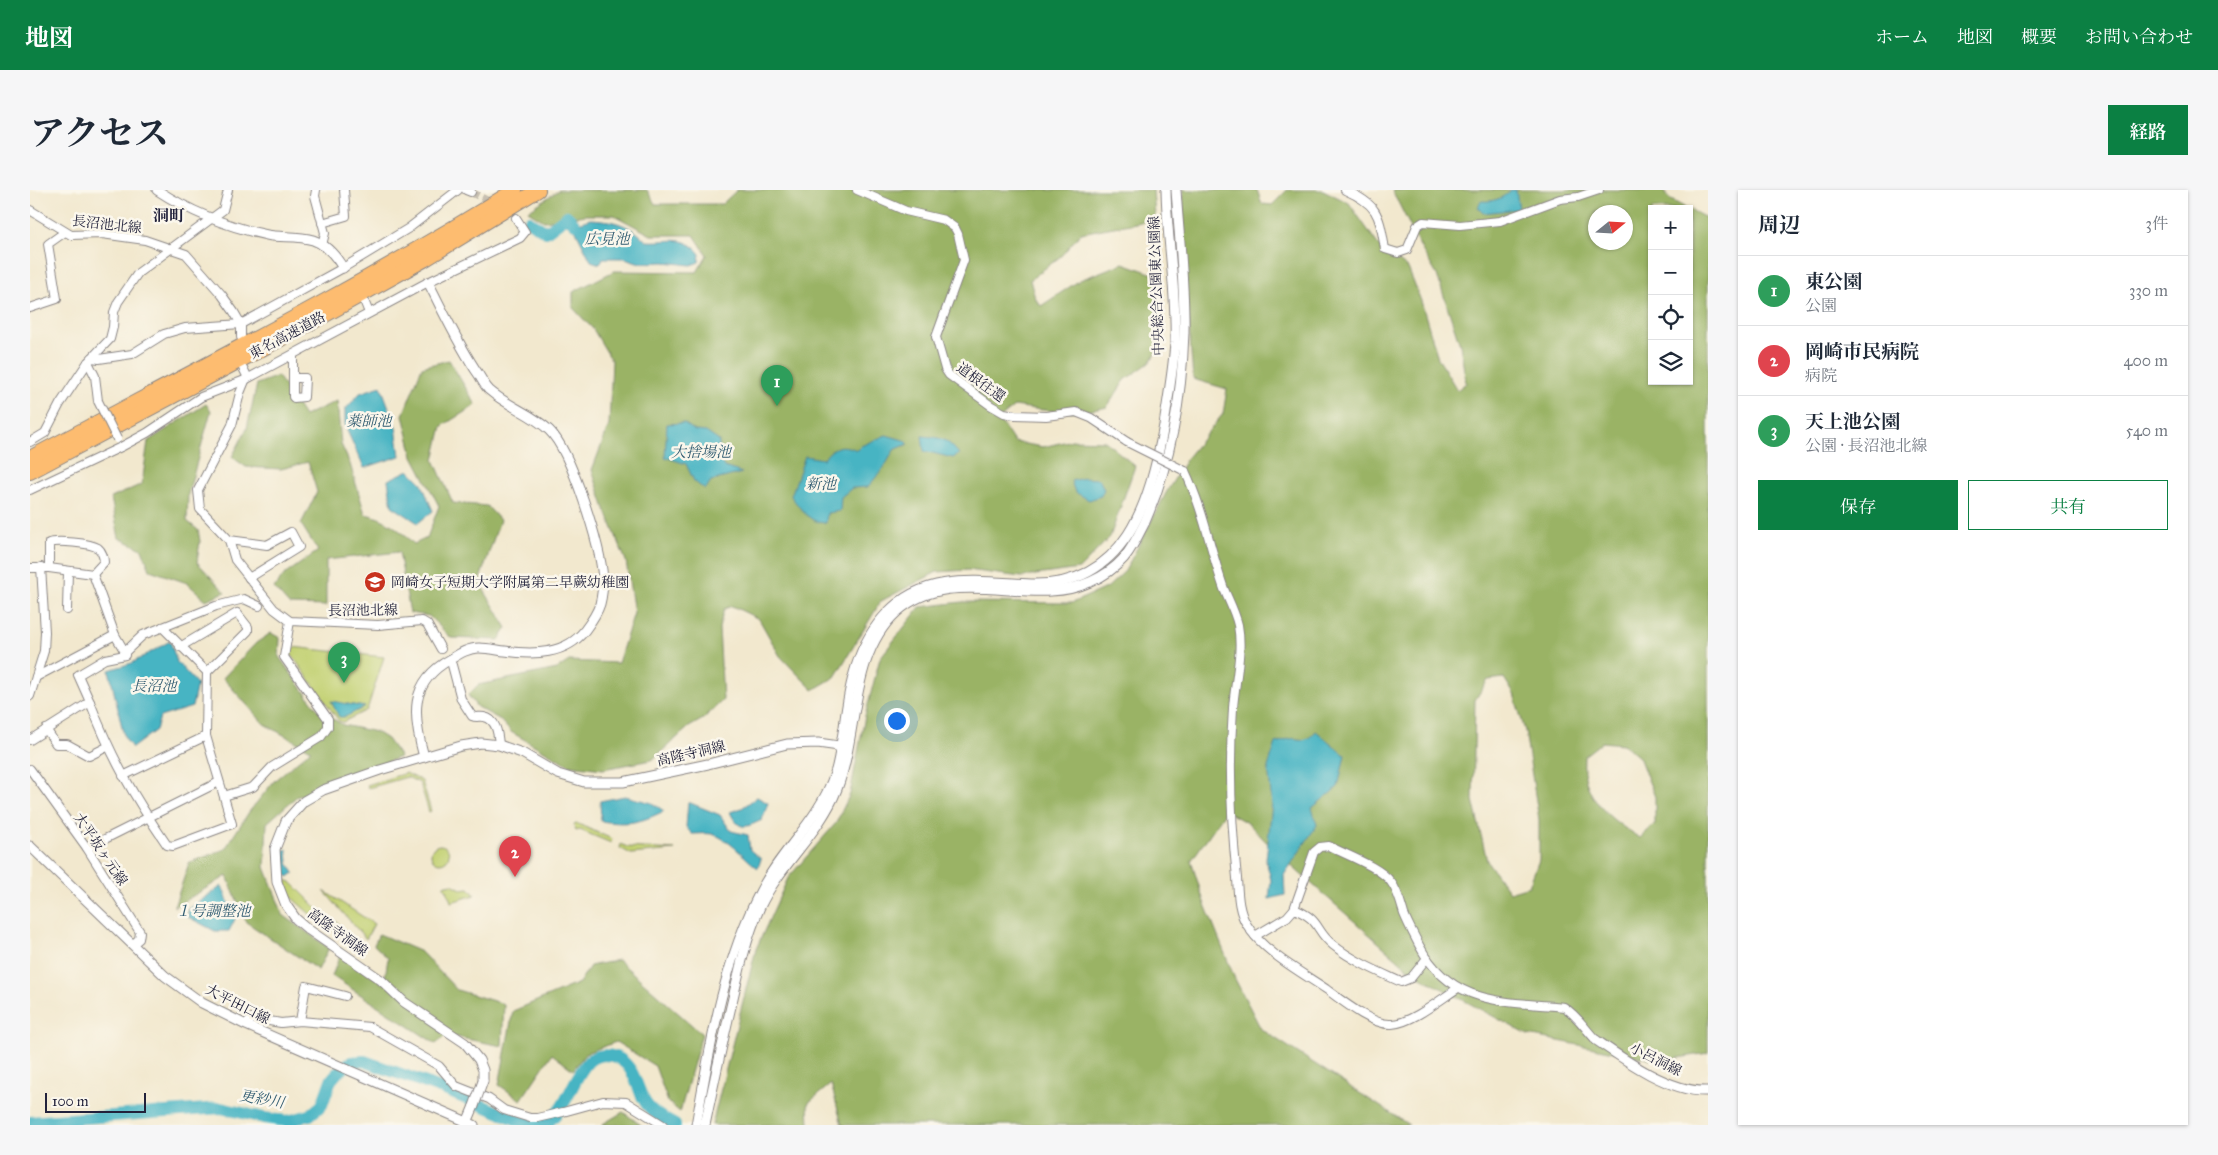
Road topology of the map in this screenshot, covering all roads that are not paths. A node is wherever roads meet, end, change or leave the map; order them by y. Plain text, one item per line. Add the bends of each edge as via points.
1 (157, 190) edge
2 (228, 190) edge
3 (316, 190) edge
4 (344, 190) edge
5 (458, 190) edge
6 (515, 190) edge
7 (538, 190) edge
8 (856, 190) edge
9 (1166, 190) edge
10 (1176, 190) edge
11 (1345, 190) edge
12 (1599, 190) edge
13 (30, 210) edge
14 (214, 218) junction
15 (516, 218) dead end
16 (322, 223) junction
17 (65, 232) junction
18 (322, 245) junction
19 (173, 249) junction
20 (346, 272) junction
21 (428, 282) junction
22 (365, 303) dead end
23 (30, 308) edge
24 (369, 314) junction
25 (241, 324) junction
26 (241, 337) dead end
27 (293, 355) junction
28 (90, 360) junction
29 (243, 368) dead end
30 (293, 378) dead end
31 (245, 380) junction
32 (30, 442) edge
33 (121, 447) junction
34 (30, 458) edge
35 (30, 472) edge
36 (30, 490) edge
37 (229, 540) junction
38 (45, 567) junction
39 (30, 568) edge
40 (68, 571) junction
41 (93, 574) junction
42 (249, 578) junction
43 (259, 606) dead end
44 (67, 610) dead end
45 (290, 621) junction
46 (162, 627) junction
47 (115, 635) junction
48 (180, 647) junction
49 (441, 649) dead end
50 (125, 652) junction
51 (452, 665) dead end
52 (207, 672) junction
53 (36, 677) junction
54 (30, 696) edge
55 (90, 702) junction
56 (46, 729) junction
57 (206, 736) junction
58 (30, 740) edge
59 (499, 744) junction
60 (107, 747) junction
61 (845, 747) junction
62 (424, 757) junction
63 (30, 769) edge
64 (123, 776) junction
65 (219, 782) junction
66 (224, 796) junction
67 (149, 818) junction
68 (30, 846) edge
69 (87, 848) junction
70 (1294, 909) junction
71 (1255, 936) junction
72 (133, 944) junction
73 (1427, 958) junction
74 (1458, 988) junction
75 (345, 996) dead end
76 (300, 1021) junction
77 (246, 1025) junction
78 (1596, 1040) joint
79 (1708, 1091) edge
80 (469, 1124) edge
81 (663, 1125) edge
82 (696, 1125) edge
83 (705, 1125) edge

1 - 14 street
2 - 14 street via 223,210
3 - 16 street
4 - 16 street via 346,216
5 - 20 street
6 - 34 highway, 東名高速道路 via 419,249 304,313
7 - 35 highway, 東名高速道路 via 424,260
8 - 71 street, 道根往還, bridge via 906,211 944,220 955,228 964,260 936,337 949,376 1004,413 1046,416 1076,412 1091,418 1127,442 1185,471 1204,515 1238,626 1239,662 1232,730 1232,827 1240,906 1246,924
9 - 61 street, 中央総合公園東公園線 via 1175,341 1168,401 1150,490 1127,538 1094,570 1071,579 1035,584 956,580 934,584 901,600 875,628 856,665 848,696
10 - 61 street via 1184,328 1182,370 1177,411 1160,481 1137,539 1115,566 1083,585 1042,592 951,588 930,593 897,611 884,626 865,666
11 - 12 street via 1376,210 1385,249 1398,253 1408,250 1417,226 1423,222 1460,225 1500,221 1560,199
13 - 17 street, 長沼池北線
14 - 18 street via 268,235 312,240
14 - 19 street
15 - 21 street via 525,232 520,238
16 - 18 street
17 - 19 street, 長沼池北線 via 145,240
17 - 23 street via 48,244 57,299
18 - 20 street via 337,257
19 - 25 street, 長沼池北線 via 186,254 222,295
19 - 28 street via 138,273 114,312 110,339
20 - 25 street
21 - 24 street
21 - 62 street via 471,364 489,390 550,430 562,448 595,541 602,592 599,608 573,642 556,650 535,653 472,649 444,662 431,673 418,696 416,727
22 - 24 street
24 - 27 street
25 - 26 street
25 - 28 street via 185,328 164,334 132,354
27 - 30 street
27 - 31 street
28 - 32 street via 45,433
28 - 33 street, bridge via 98,401
29 - 31 street via 247,376
31 - 33 street via 201,397
31 - 37 street via 232,425 198,490 200,508
33 - 36 street
37 - 42 street via 233,557
37 - 42 street via 267,544 291,532 299,547
38 - 39 street
38 - 40 street
38 - 41 street via 49,543 74,543 98,547 104,562
38 - 53 street via 44,651
40 - 41 street
40 - 44 street
41 - 47 street
42 - 45 street via 274,609
43 - 46 street via 244,599
45 - 49 street, 長沼池北線 via 378,625 422,621
45 - 66 street via 284,657 328,719 328,727 321,737 272,767 253,787
46 - 48 street
46 - 50 street via 144,635
47 - 50 street
47 - 53 street
48 - 52 street
48 - 52 street via 237,613 248,631
50 - 55 street via 125,655 105,659 78,675
51 - 59 street via 461,699 472,716 485,717 493,722 498,729
52 - 57 street
53 - 54 street
55 - 56 street
55 - 60 street
56 - 58 street
56 - 60 street via 56,744 67,744 89,756
57 - 64 street
57 - 65 street
59 - 61 street, 高隆寺洞線 via 558,774 584,782 623,782 787,744 818,743
59 - 62 street, 高隆寺洞線 via 481,743
60 - 64 street
61 - 82 street via 817,812 760,892 738,944 709,1056
61 - 83 street via 836,791 814,830 778,877 761,906 746,944
62 - 80 street, 高隆寺洞線, bridge via 323,790 304,801 286,821 279,835 274,861 276,882 296,919 474,1052 483,1070 483,1081
63 - 69 street, 大平坂ヶ元線
64 - 67 street
65 - 66 street
65 - 67 street
66 - 67 street via 232,824 174,846 168,845
67 - 69 street
68 - 72 street, 大平田口線
69 - 72 street, 大平坂ヶ元線 via 140,932 140,939
70 - 71 street via 1287,917
70 - 73 street via 1308,914 1331,944 1358,962 1401,982 1411,978
70 - 73 street via 1314,852 1329,846 1384,875 1392,883
71 - 74 street via 1283,960 1378,1022 1392,1024 1411,1018
72 - 77 street, 大平田口線 via 165,976 202,1003
73 - 74 street via 1441,976
74 - 78 street via 1484,999 1564,1007 1576,1014
75 - 76 street via 306,986
76 - 77 street via 281,1023 252,1018
76 - 81 street via 370,1027 439,1066 456,1086 489,1099 504,1110 530,1118 603,1101 626,1102
77 - 80 street, 大平田口線
78 - 79 street, 小呂洞線 via 1631,1064 1664,1080 1683,1088

